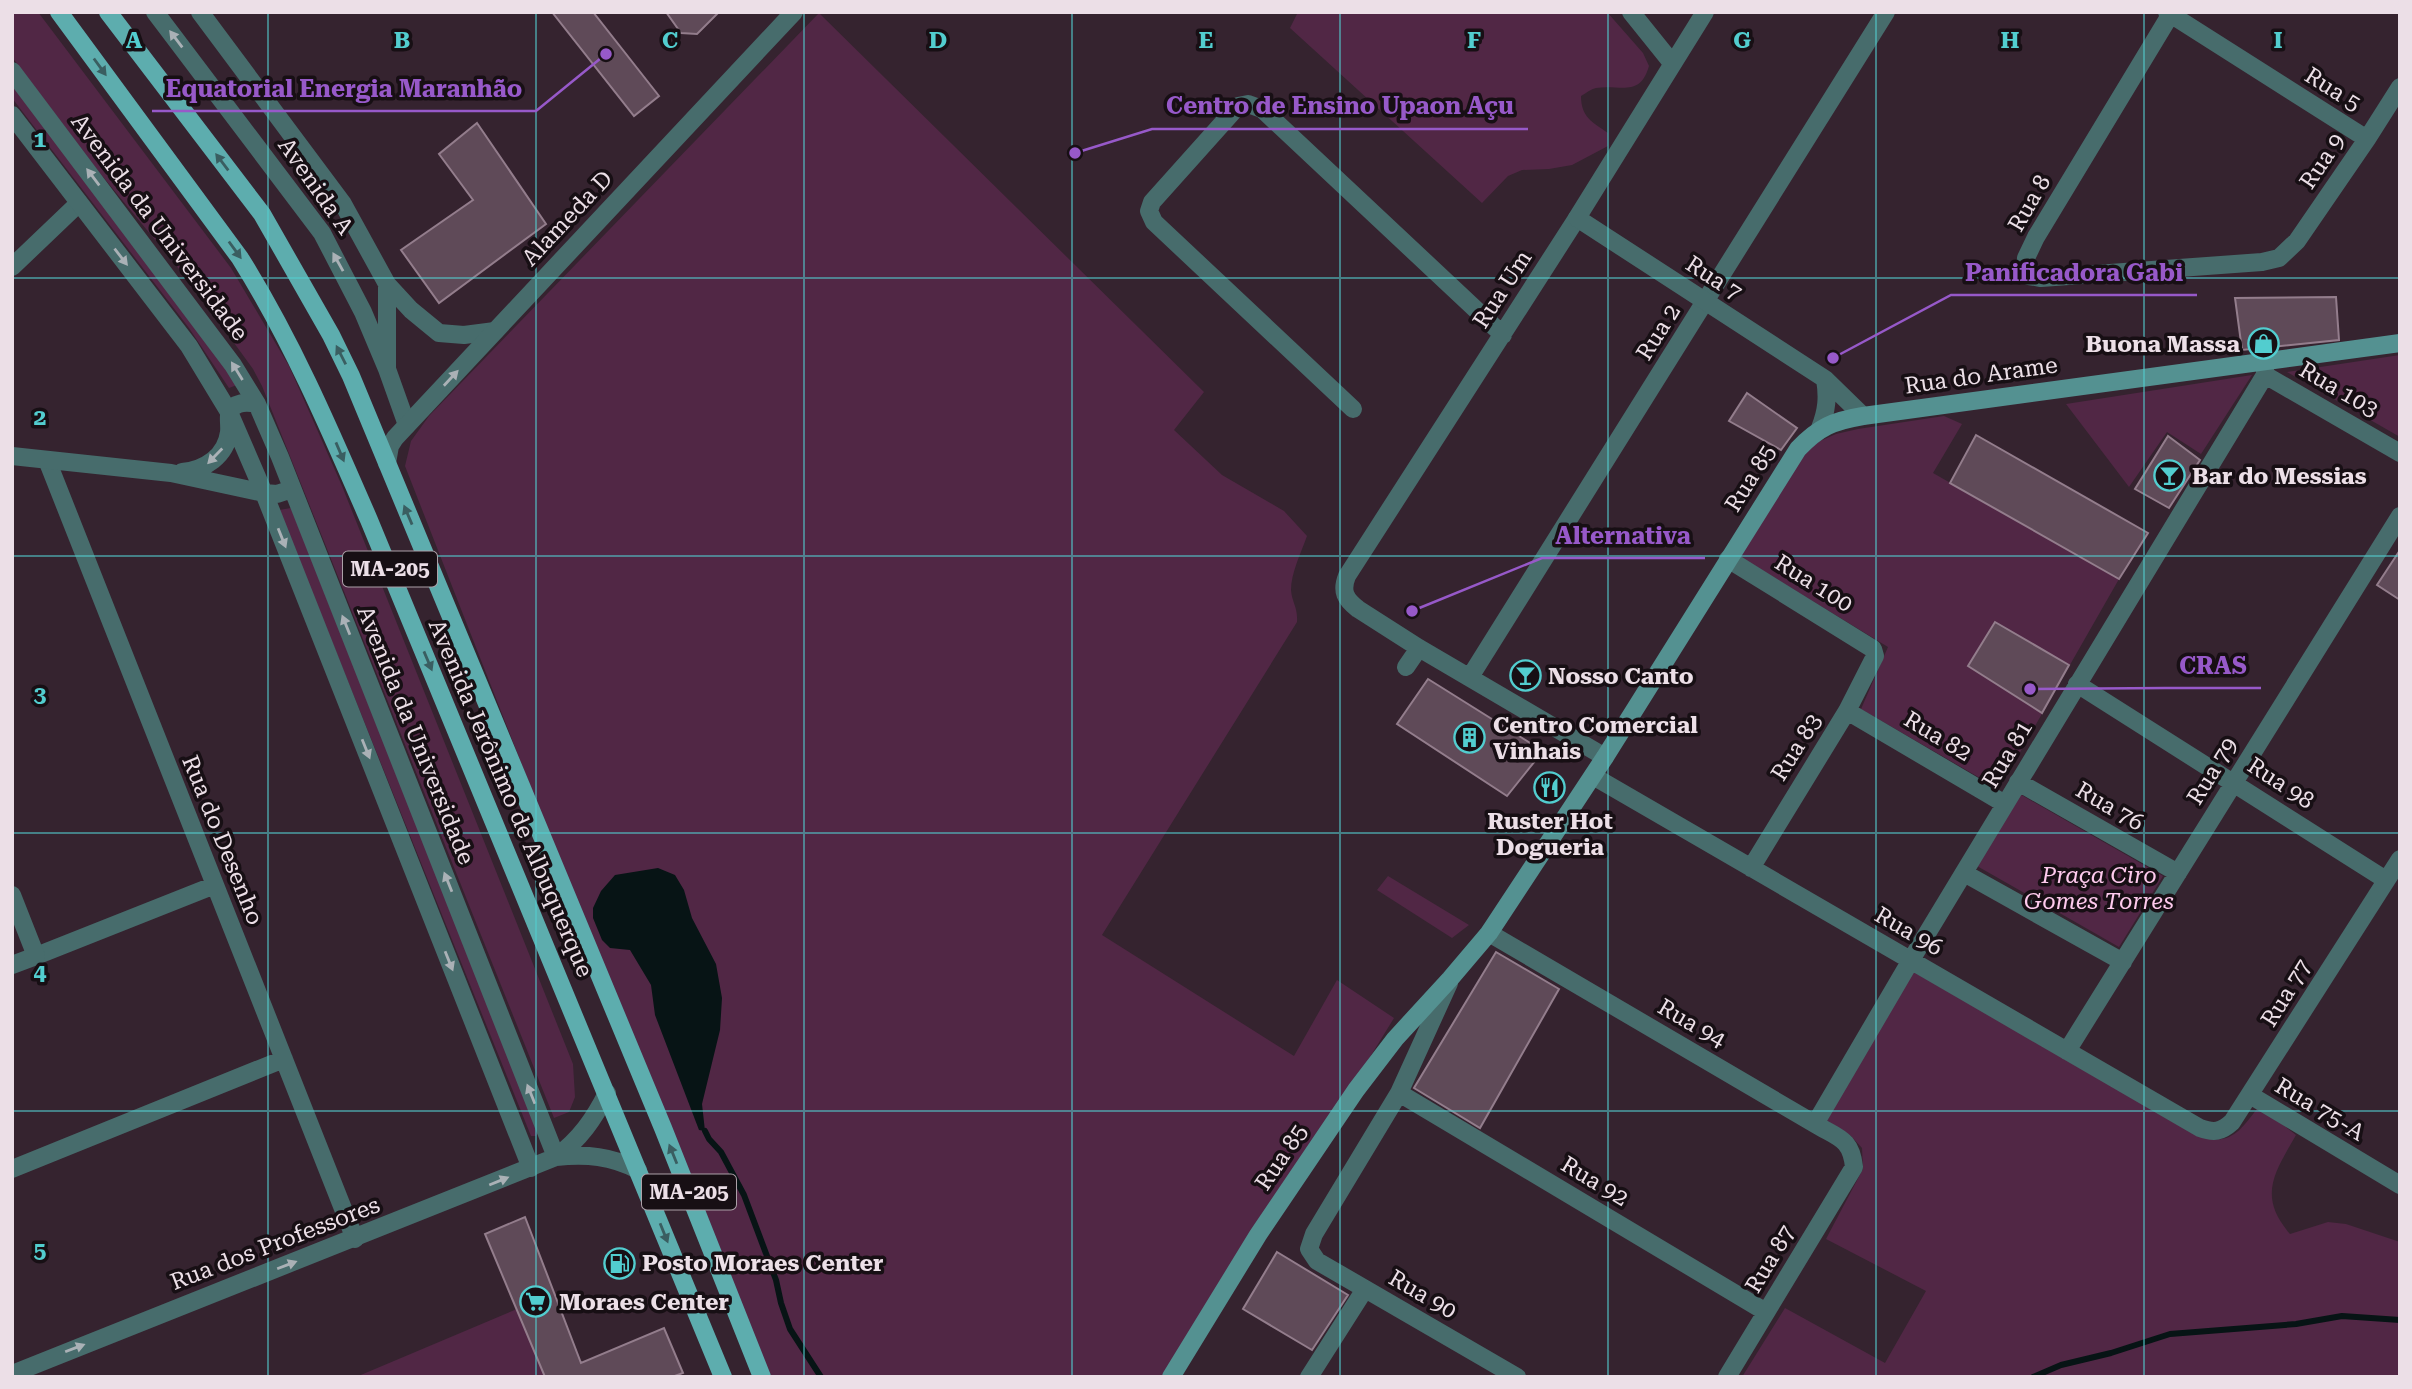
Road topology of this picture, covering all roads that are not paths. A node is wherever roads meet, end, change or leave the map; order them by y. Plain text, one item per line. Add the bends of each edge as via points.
1 (60, 12) edge
2 (108, 12) edge
3 (155, 12) edge
4 (201, 12) edge
5 (794, 12) edge
6 (1631, 12) edge
7 (1705, 12) edge
8 (1886, 12) edge
9 (2170, 13) edge
10 (1672, 63) junction
11 (12, 71) edge
12 (2400, 87) edge
13 (12, 115) edge
14 (2367, 139) junction
15 (79, 203) junction
16 (1577, 218) junction
17 (2279, 257) joint
18 (12, 267) edge
19 (387, 284) junction
20 (1706, 302) junction
21 (495, 331) junction
22 (1503, 335) junction
23 (2400, 343) edge
24 (2265, 368) junction
25 (387, 369) junction
26 (1825, 379) junction
27 (257, 404) junction
28 (1353, 410) dead end
29 (229, 412) junction
30 (1863, 416) junction
31 (407, 425) junction
32 (1820, 428) junction
33 (2400, 453) edge
34 (12, 456) edge
35 (47, 460) junction
36 (387, 463) junction
37 (172, 473) junction
38 (292, 489) junction
39 (264, 493) junction
40 (2400, 516) edge
41 (1728, 559) junction
42 (1419, 648) junction
43 (1873, 649) joint
44 (1406, 667) dead end
45 (1470, 677) junction
46 (2077, 684) junction
47 (1847, 710) junction
48 (1605, 757) junction
49 (1593, 776) junction
50 (2018, 782) junction
51 (2234, 782) junction
52 (2005, 804) junction
53 (2400, 859) edge
54 (1751, 868) junction
55 (1964, 873) junction
56 (2178, 873) junction
57 (2386, 880) junction
58 (215, 885) junction
59 (12, 895) edge
60 (1489, 933) junction
61 (36, 956) junction
62 (1911, 960) junction
63 (2123, 962) junction
64 (12, 965) edge
65 (1450, 979) junction
66 (2067, 1051) junction
67 (284, 1059) junction
68 (607, 1093) junction
69 (1399, 1093) junction
70 (2250, 1095) junction
71 (1815, 1124) junction
72 (2200, 1128) joint
73 (556, 1157) junction
74 (1854, 1167) joint
75 (12, 1168) edge
76 (531, 1168) junction
77 (638, 1170) junction
78 (2400, 1185) edge
79 (355, 1239) junction
80 (1309, 1249) joint
81 (1365, 1289) junction
82 (1766, 1312) junction
83 (12, 1374) edge
84 (723, 1377) edge
85 (762, 1377) edge
86 (1171, 1377) edge
87 (1309, 1377) edge
88 (1517, 1377) edge
89 (1727, 1377) edge

1 -> 68 main road, Avenida Jerônimo de Albuquerque / MA-205 via 240,257 315,394
36 -> 2 main road, Avenida Jerônimo de Albuquerque / MA-205 via 351,376 279,242
25 -> 3 street, Avenida A via 322,233
4 - 19 street, Avenida A via 343,204
5 - 21 street, Alameda D
6 - 10 street
7 - 10 street, Rua Um
8 - 20 street, Rua 2
9 - 14 street, Rua 5
9 - 17 street, Rua 8 via 2036,237 2025,270 2041,278
10 - 16 street, Rua Um
27 -> 11 street, Avenida da Universidade via 215,340
12 - 14 street, Rua 9
13 - 15 street, Avenida da Universidade
14 - 17 street, Rua 9 via 2297,241
15 - 18 street
15 -> 29 street, Avenida da Universidade via 166,314
16 - 20 street, Rua 7
16 - 22 street, Rua Um
19 - 21 street, Avenida A via 439,333
19 - 25 street, Avenida A
20 - 26 street, Rua 7
20 - 45 street, Rua 2
31 -> 21 street, Alameda D
22 - 28 street via 1262,109 1238,106 1152,202 1150,215
22 - 42 street, Rua Um via 1347,576 1344,593 1348,601
23 - 24 main road, Rua do Arame
24 - 30 main road, Rua do Arame
24 - 33 street, Rua 103
24 - 46 street, Rua 81
25 - 31 street, Avenida A
26 - 30 street, Rua 7
26 - 32 street via 1827,411
27 - 29 street via 242,403
27 - 38 street, Avenida da Universidade
29 -> 37 street via 229,434 221,453 198,469
29 - 39 street, Avenida da Universidade
30 - 32 main road, Rua do Arame
31 - 36 street, Alameda D via 392,442
32 - 41 main road, Rua 85 via 1798,449
34 - 35 street
35 - 37 street
35 - 58 street, Rua do Desenho
85 -> 36 main road, Avenida Jerônimo de Albuquerque / MA-205
37 - 39 street
38 - 39 street
73 -> 38 street, Avenida da Universidade
39 -> 76 street, Avenida da Universidade
40 - 51 street, Rua 79
41 - 43 street, Rua 100
41 - 48 main road, Rua 85
42 - 44 street
42 - 45 street
43 - 47 street, Rua 83 via 1873,663
45 - 48 street
46 - 50 street, Rua 81
46 - 51 street, Rua 98
47 - 52 street, Rua 82
47 - 54 street, Rua 83
48 - 49 main road, Rua 85
49 - 54 street, Rua 96
49 - 60 main road, Rua 85
50 - 52 street, Rua 81
50 - 56 street, Rua 76
51 - 56 street, Rua 79
51 - 57 street, Rua 98
52 - 55 street, Rua 81
53 - 57 street, Rua 77
54 - 62 street, Rua 96
55 - 62 street, Rua 81
55 - 63 street
56 - 63 street, Rua 79
57 - 70 street, Rua 77
58 - 61 street
58 - 67 street, Rua do Desenho
59 - 61 street
60 - 65 main road, Rua 85
60 - 71 street, Rua 94
61 - 64 street
62 - 66 street, Rua 96
62 - 71 street, Rua 81
63 - 66 street, Rua 79
65 - 69 street, Rua 85
65 - 86 main road, Rua 85 via 1356,1090 1258,1235
66 - 72 street, Rua 96
67 - 75 street
67 - 79 street, Rua do Desenho
68 - 73 street, Rua dos Professores via 586,1130
68 - 77 main road, Avenida Jerônimo de Albuquerque / MA-205
69 - 80 street, Rua 85
69 - 82 street, Rua 92
70 - 72 street, Rua 77 via 2223,1130
70 - 78 street, Rua 75-A
71 - 74 street, Rua 94 via 1852,1150
73 - 76 street, Rua dos Professores
73 - 77 street, Rua dos Professores via 599,1156
74 - 82 street, Rua 87
79 -> 76 street, Rua dos Professores
77 -> 84 main road, Avenida Jerônimo de Albuquerque / MA-205
83 -> 79 street, Rua dos Professores
80 - 81 street, Rua 90 via 1317,1261
81 - 87 street
81 - 88 street, Rua 90
82 - 89 street, Rua 87

